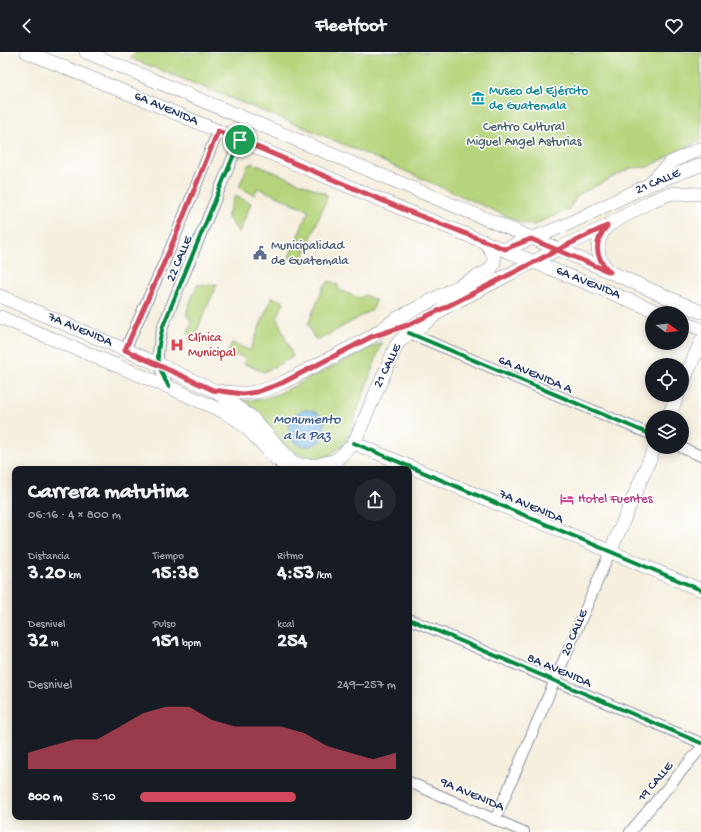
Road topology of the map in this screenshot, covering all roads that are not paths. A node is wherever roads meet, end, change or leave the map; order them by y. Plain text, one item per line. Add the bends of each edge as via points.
1 (27, 52) edge
2 (86, 52) edge
3 (218, 131) junction
4 (240, 140) junction
5 (701, 148) edge
6 (701, 165) edge
7 (648, 185) junction
8 (701, 188) edge
9 (682, 193) junction
10 (701, 194) edge
11 (607, 226) junction
12 (531, 239) junction
13 (484, 241) junction
14 (505, 249) junction
15 (558, 249) junction
16 (535, 261) junction
17 (610, 272) junction
18 (0, 296) edge
19 (645, 306) edge
20 (444, 308) junction
21 (701, 312) edge
22 (0, 317) edge
23 (689, 325) edge
24 (701, 329) edge
25 (409, 333) junction
26 (371, 337) junction
27 (701, 341) edge
28 (125, 350) junction
29 (158, 364) junction
30 (689, 369) edge
31 (169, 387) junction
32 (213, 390) junction
33 (645, 432) edge
34 (354, 443) junction
35 (689, 451) edge
36 (653, 454) edge
37 (701, 456) edge
38 (284, 464) edge
39 (408, 466) edge
40 (412, 468) edge
41 (610, 552) junction
42 (701, 590) edge
43 (412, 620) edge
44 (555, 680) junction
45 (701, 743) edge
46 (701, 748) edge
47 (412, 783) edge
48 (495, 820) junction
49 (524, 832) edge
50 (630, 832) edge

1 - 3 main road, 6A AVENIDA
2 - 12 main road, 6A AVENIDA
3 - 4 main road, 6A AVENIDA
3 - 28 street, 22 CALLE via 171,247
4 - 13 main road, 6A AVENIDA
4 - 29 street, 22 CALLE via 163,326 158,343
5 - 7 main road via 670,164
6 - 7 main road, 21 CALLE
7 - 12 main road, 21 CALLE
8 - 9 main road
9 - 10 main road
9 - 11 main road, 21 CALLE via 658,198
11 - 15 main road, 21 CALLE
11 - 17 main road via 599,239 598,253 603,266
12 - 14 main road, 21 CALLE
12 - 15 main road, 6A AVENIDA
13 - 14 main road, 6A AVENIDA
13 - 26 main road, 21 CALLE via 493,254 494,262 491,268 396,319
14 - 16 main road, 6A AVENIDA
15 - 16 main road, 21 CALLE
15 - 17 main road, 6A AVENIDA
16 - 19 main road, 6A AVENIDA
16 - 20 main road, 21 CALLE
17 - 21 main road, 6A AVENIDA
18 - 28 main road, 7A AVENIDA
20 - 25 main road, 21 CALLE
20 - 26 main road via 408,325
22 - 31 main road, 7A AVENIDA
23 - 24 main road
25 - 33 street, 6A AVENIDA A
25 - 34 main road, 21 CALLE via 394,348
26 - 32 main road, 21 CALLE via 269,389 243,394
27 - 30 main road
28 - 29 main road, 7A AVENIDA
29 - 31 street, 22 CALLE
29 - 32 main road, 7A AVENIDA
31 - 38 main road, 7A AVENIDA via 236,420
32 - 38 main road, 7A AVENIDA via 250,416
34 - 38 main road via 336,460 324,464
34 - 39 main road, 7A AVENIDA
35 - 37 street
36 - 41 main road, 20 CALLE
40 - 41 main road, 7A AVENIDA
41 - 42 main road, 7A AVENIDA
41 - 44 street, 20 CALLE
43 - 44 street, 8A AVENIDA
44 - 45 street, 8A AVENIDA
44 - 48 street, 20 CALLE
46 - 50 street, 19 CALLE
47 - 48 street, 9A AVENIDA
48 - 49 street, 9A AVENIDA

